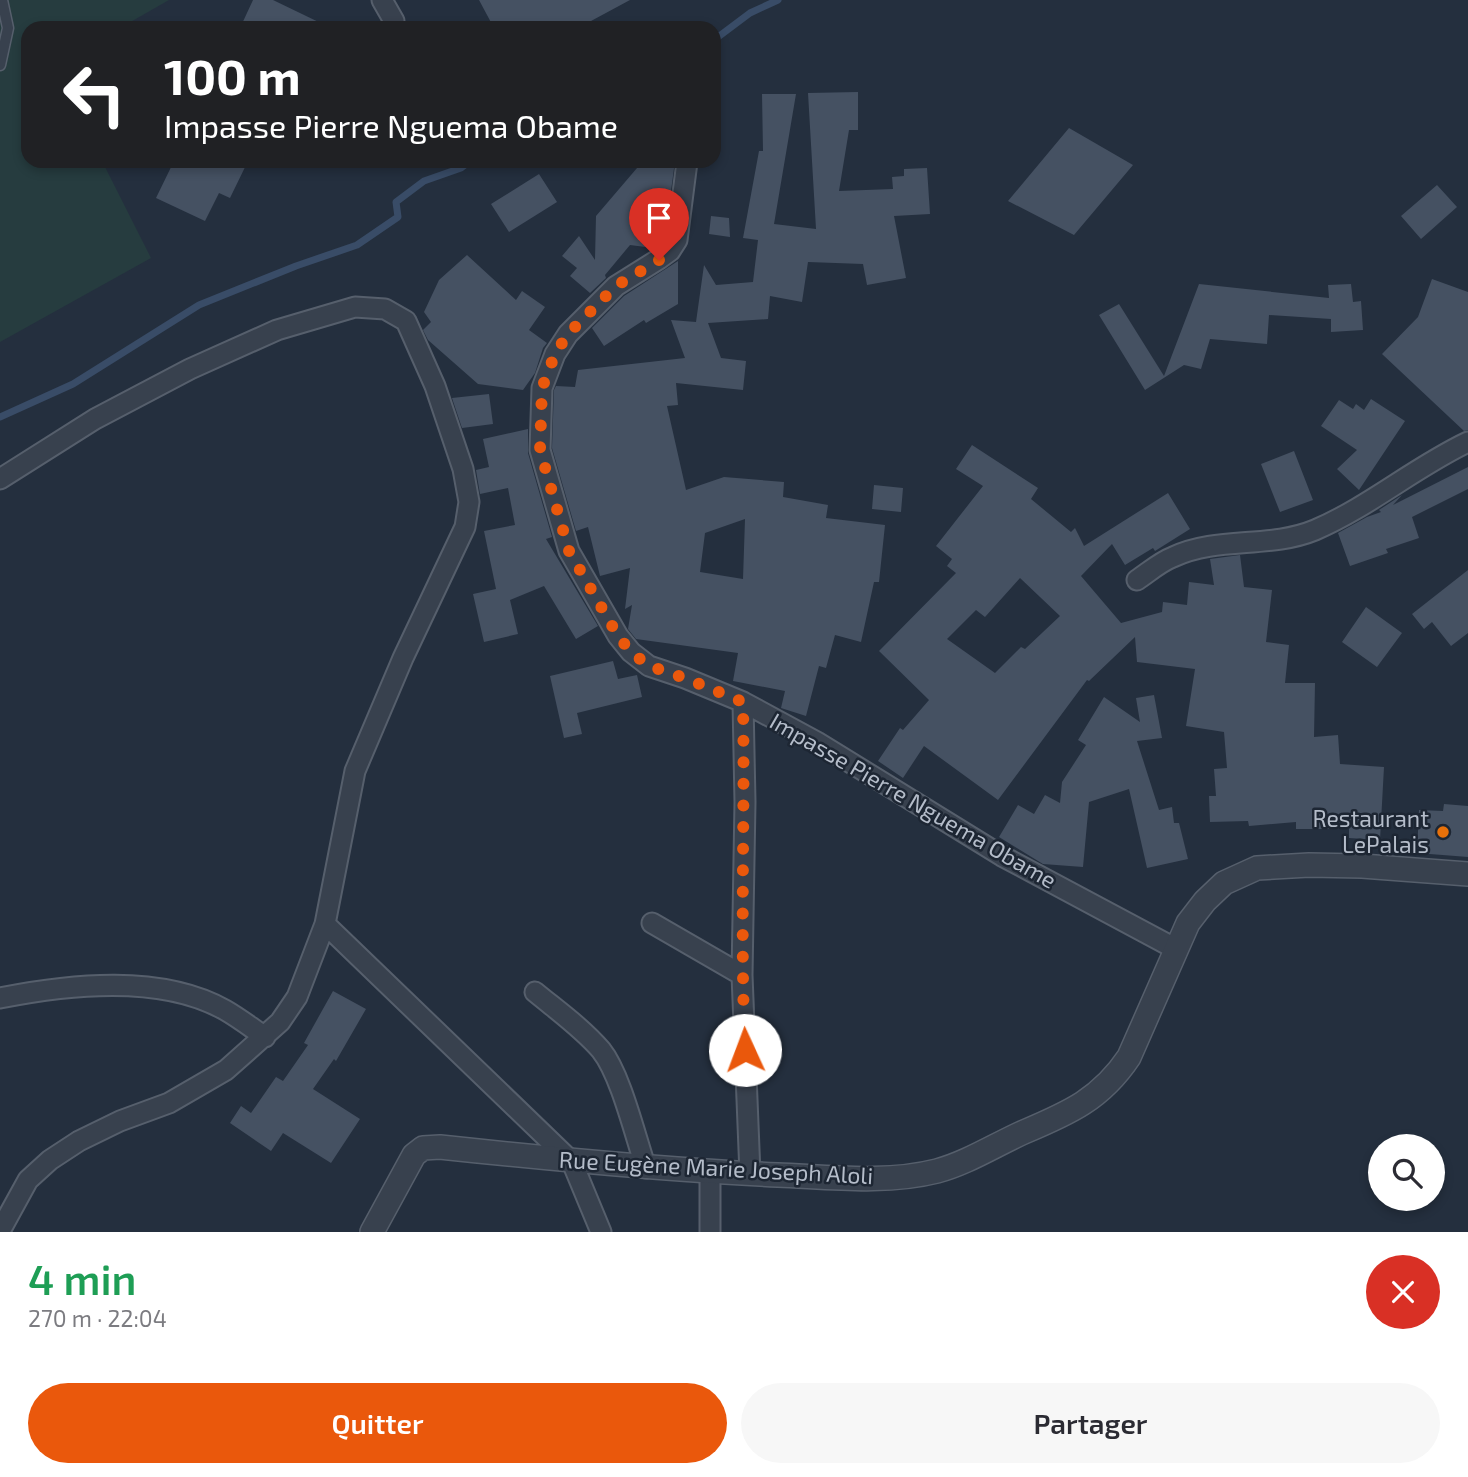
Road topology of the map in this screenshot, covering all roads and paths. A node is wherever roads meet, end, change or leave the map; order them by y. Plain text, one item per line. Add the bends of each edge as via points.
1 (2, 0) edge
2 (382, 0) edge
3 (394, 21) dead end
4 (0, 65) edge
5 (686, 168) edge
6 (1468, 442) edge
7 (0, 479) edge
8 (1137, 580) dead end
9 (743, 702) junction
10 (1468, 874) edge
11 (652, 923) dead end
12 (325, 924) junction
13 (1176, 949) junction
14 (742, 975) junction
15 (535, 992) dead end
16 (0, 998) edge
17 (265, 1037) junction
18 (572, 1162) junction
19 (646, 1168) junction
20 (710, 1171) junction
21 (750, 1174) junction
22 (0, 1231) edge
23 (372, 1232) edge
24 (601, 1232) edge
25 (710, 1232) edge

1 - 4 lane via 8,27
2 - 3 street
5 - 9 street, Impasse Pierre Nguema Obame via 677,240 670,251 616,286 568,334 555,354 542,388 540,450 569,551 618,636 649,666
6 - 8 street via 1314,530 1279,541 1231,543 1173,556
7 - 12 street via 95,419 277,330 355,307 385,309 405,321 435,386 470,502 465,527 355,771
9 - 13 street, Impasse Pierre Nguema Obame via 1002,856
9 - 14 street
10 - 13 street, Rue Eugène Marie Joseph Aloli via 1309,864 1257,868 1224,883 1205,901
11 - 14 street
12 - 17 street via 297,997
12 - 18 street
13 - 21 street, Rue Eugène Marie Joseph Aloli via 1129,1057 1097,1095 1069,1112 937,1171 846,1178
14 - 21 street
15 - 19 street via 603,1052
16 - 17 street via 37,990 133,985 186,994 225,1010
17 - 22 street via 215,1077 169,1103 79,1141 50,1160 28,1180
18 - 19 street, Rue Eugène Marie Joseph Aloli
18 - 23 street, Rue Eugène Marie Joseph Aloli via 423,1148 414,1155
18 - 24 street
19 - 20 street, Rue Eugène Marie Joseph Aloli
20 - 21 street, Rue Eugène Marie Joseph Aloli
20 - 25 street

